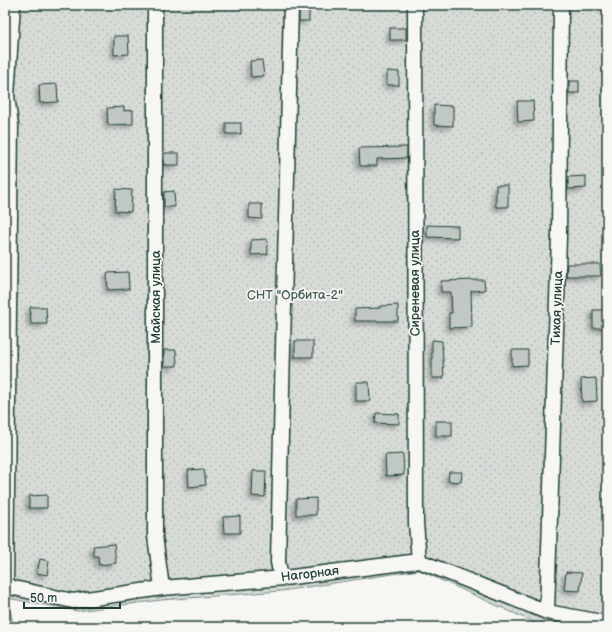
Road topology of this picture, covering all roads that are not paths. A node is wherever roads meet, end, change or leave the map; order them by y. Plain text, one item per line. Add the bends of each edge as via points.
1 (13, 5) edge
2 (155, 5) edge
3 (291, 5) edge
4 (415, 5) edge
5 (561, 5) edge
6 (418, 561) junction
7 (284, 578) junction
8 (6, 587) edge
9 (162, 588) junction
10 (547, 612) junction
11 (607, 623) edge

1 - 8 street via 8,96 11,125
2 - 9 street, Майская улица via 155,528
3 - 7 street via 278,562
4 - 6 street, Сиреневая улица
5 - 10 street, Тихая улица via 559,237
6 - 7 street, Нагорная
6 - 10 street, Нагорная
7 - 9 street, Нагорная
8 - 9 street, Нагорная via 72,601
10 - 11 street, Нагорная

